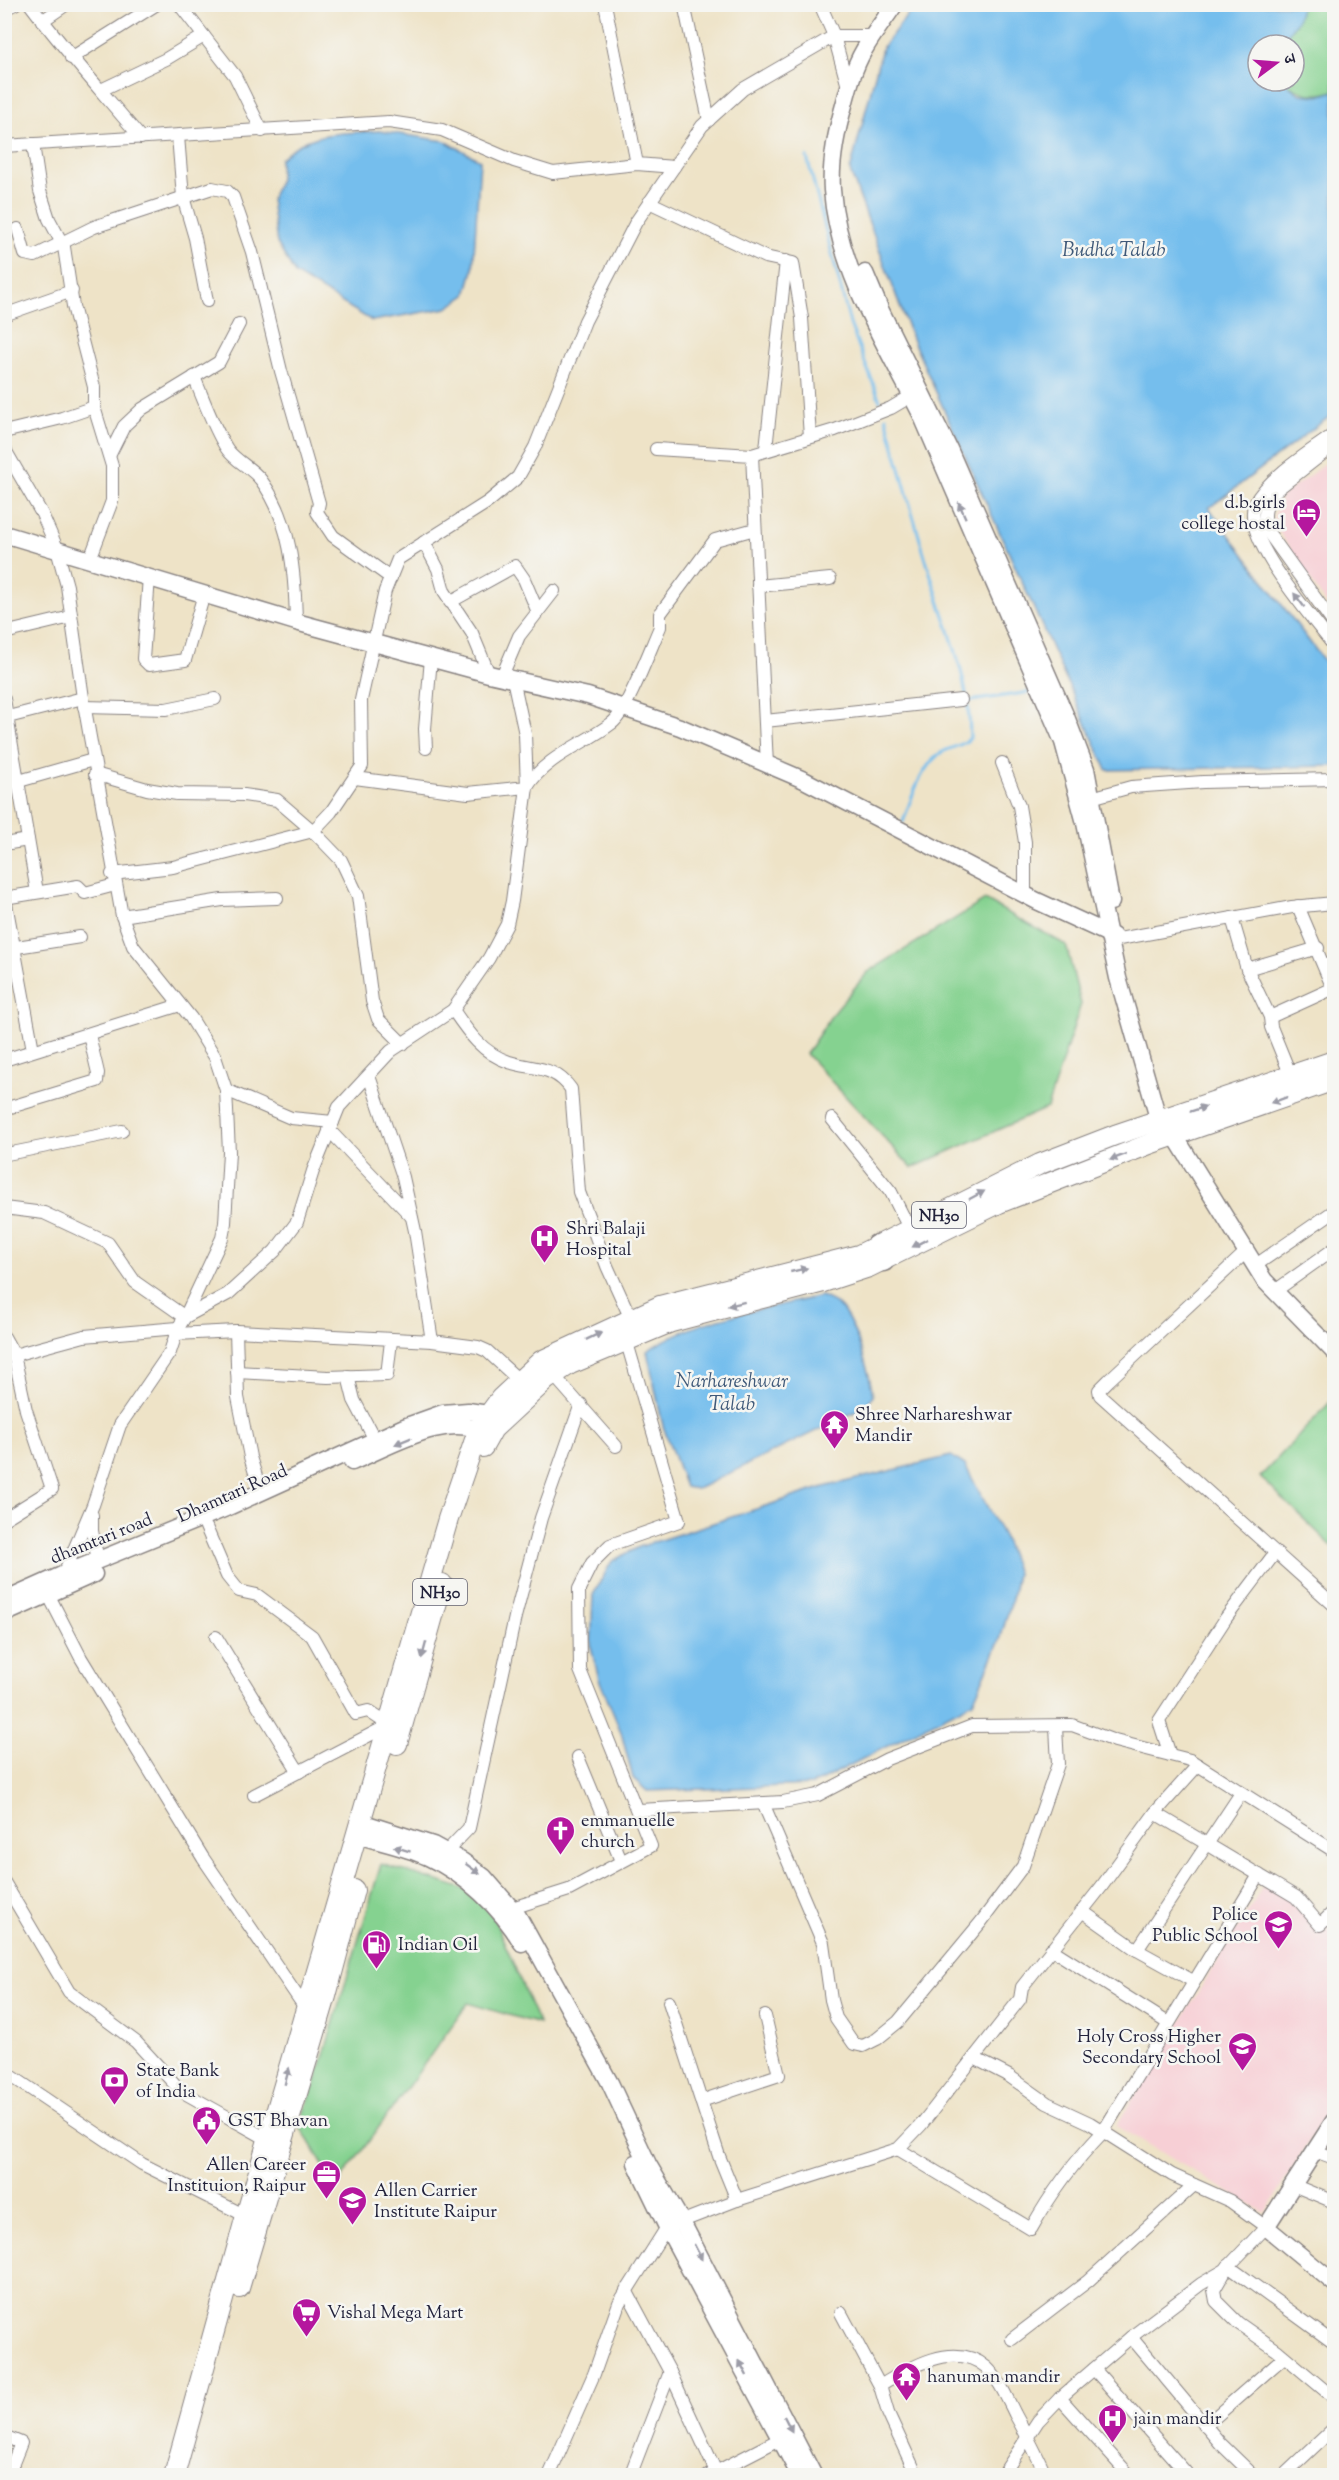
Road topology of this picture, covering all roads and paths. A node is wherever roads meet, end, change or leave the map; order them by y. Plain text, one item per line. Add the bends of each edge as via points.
1 (15, 4) edge
2 (30, 4) edge
3 (67, 4) edge
4 (157, 4) edge
5 (179, 4) edge
6 (605, 4) edge
7 (684, 4) edge
8 (820, 4) edge
9 (895, 4) edge
10 (4, 9) edge
11 (42, 21) junction
12 (204, 36) junction
13 (834, 36) junction
14 (873, 36) junction
15 (70, 58) junction
16 (101, 90) junction
17 (847, 93) junction
18 (709, 120) junction
19 (262, 131) junction
20 (178, 136) junction
21 (141, 138) junction
22 (33, 144) junction
23 (4, 146) edge
24 (637, 164) junction
25 (674, 167) junction
26 (183, 197) junction
27 (650, 202) junction
28 (18, 229) dead end
29 (61, 243) junction
30 (786, 261) junction
31 (72, 291) junction
32 (207, 301) dead end
33 (4, 315) edge
34 (239, 324) dead end
35 (194, 377) junction
36 (917, 392) junction
37 (94, 407) junction
38 (4, 432) edge
39 (1335, 434) edge
40 (810, 437) junction
41 (1335, 445) edge
42 (4, 448) edge
43 (656, 449) dead end
44 (766, 449) junction
45 (110, 454) junction
46 (752, 455) junction
47 (755, 529) junction
48 (4, 534) edge
49 (424, 542) junction
50 (57, 550) junction
51 (90, 559) junction
52 (149, 578) junction
53 (391, 578) junction
54 (830, 579) dead end
55 (758, 586) junction
56 (554, 591) dead end
57 (204, 594) junction
58 (450, 602) junction
59 (537, 610) junction
60 (71, 617) junction
61 (296, 622) junction
62 (1335, 624) edge
63 (4, 633) edge
64 (373, 643) junction
65 (1335, 646) edge
66 (431, 658) junction
67 (501, 676) junction
68 (215, 699) dead end
69 (961, 700) dead end
70 (83, 702) junction
71 (6, 708) edge
72 (623, 708) junction
73 (765, 721) junction
74 (426, 748) dead end
75 (93, 760) junction
76 (1002, 763) dead end
77 (767, 765) junction
78 (95, 774) junction
79 (355, 778) junction
80 (1335, 779) edge
81 (19, 781) junction
82 (527, 787) junction
83 (1085, 799) junction
84 (313, 831) junction
85 (28, 840) junction
86 (4, 844) edge
87 (114, 879) junction
88 (37, 892) junction
89 (1025, 895) junction
90 (5, 898) edge
91 (277, 898) dead end
92 (1335, 903) edge
93 (1298, 906) junction
94 (122, 916) junction
95 (1232, 918) junction
96 (1113, 936) junction
97 (80, 938) dead end
98 (9, 948) edge
99 (1318, 948) junction
100 (1247, 969) junction
101 (1334, 989) edge
102 (180, 1005) junction
103 (453, 1010) junction
104 (1270, 1017) junction
105 (89, 1035) junction
106 (403, 1044) junction
107 (33, 1050) junction
108 (4, 1060) edge
109 (1335, 1061) edge
110 (369, 1076) junction
111 (1291, 1076) junction
112 (1335, 1080) edge
113 (226, 1090) junction
114 (4, 1109) edge
115 (832, 1119) dead end
116 (331, 1126) junction
117 (1169, 1128) junction
118 (122, 1131) dead end
119 (4, 1147) edge
120 (4, 1208) edge
121 (1335, 1211) edge
122 (412, 1217) junction
123 (910, 1230) junction
124 (1335, 1249) edge
125 (880, 1253) junction
126 (1252, 1258) junction
127 (1275, 1292) junction
128 (185, 1317) junction
129 (626, 1328) junction
130 (177, 1331) junction
131 (236, 1331) junction
132 (4, 1337) edge
133 (391, 1341) junction
134 (432, 1341) junction
135 (1335, 1352) edge
136 (14, 1355) junction
137 (547, 1368) junction
138 (237, 1372) junction
139 (348, 1376) junction
140 (525, 1387) junction
141 (581, 1404) junction
142 (489, 1425) junction
143 (375, 1440) junction
144 (616, 1446) dead end
145 (261, 1492) junction
146 (93, 1504) junction
147 (4, 1519) edge
148 (206, 1527) junction
149 (1275, 1553) junction
150 (98, 1560) junction
151 (57, 1585) junction
152 (4, 1601) edge
153 (1335, 1605) edge
154 (4, 1614) edge
155 (216, 1636) dead end
156 (389, 1725) junction
157 (1056, 1727) junction
158 (1170, 1755) junction
159 (578, 1757) dead end
160 (1198, 1766) junction
161 (299, 1772) junction
162 (1240, 1793) junction
163 (254, 1795) dead end
164 (763, 1803) junction
165 (639, 1810) junction
166 (1155, 1813) junction
167 (365, 1830) junction
168 (1206, 1844) junction
169 (1335, 1851) edge
170 (446, 1852) junction
171 (621, 1862) junction
172 (1259, 1875) junction
173 (4, 1882) edge
174 (512, 1908) junction
175 (1082, 1911) junction
176 (1335, 1911) edge
177 (1051, 1949) junction
178 (1137, 1950) junction
179 (1193, 1981) junction
180 (669, 2002) dead end
181 (306, 2009) junction
182 (765, 2016) dead end
183 (1168, 2023) junction
184 (974, 2058) junction
185 (4, 2071) edge
186 (701, 2101) junction
187 (1335, 2121) edge
188 (1103, 2132) junction
189 (269, 2140) junction
190 (898, 2149) junction
191 (1315, 2151) junction
192 (1335, 2158) edge
193 (1194, 2185) junction
194 (1293, 2185) junction
195 (737, 2200) junction
196 (1335, 2202) edge
197 (246, 2216) junction
198 (675, 2225) junction
199 (1266, 2227) junction
200 (1227, 2268) junction
201 (1335, 2283) edge
202 (626, 2290) junction
203 (841, 2313) dead end
204 (1131, 2337) junction
205 (1012, 2339) dead end
206 (1335, 2343) edge
207 (1284, 2357) junction
208 (1094, 2368) junction
209 (670, 2372) junction
210 (880, 2386) junction
211 (1060, 2398) junction
212 (1335, 2398) edge
213 (1205, 2426) junction
214 (1335, 2428) edge
215 (4, 2436) edge
216 (1027, 2436) junction
217 (780, 2439) junction
218 (10, 2462) edge
219 (714, 2474) edge
220 (16, 2475) edge
221 (174, 2475) edge
222 (186, 2475) edge
223 (549, 2475) edge
224 (630, 2475) edge
225 (800, 2475) edge
226 (814, 2475) edge
227 (917, 2475) edge
228 (1002, 2475) edge
229 (1046, 2475) edge
230 (1130, 2475) edge
231 (1189, 2475) edge
232 (1254, 2475) edge
233 (1283, 2475) edge

1 - 10 street
2 - 11 street
3 - 11 street
4 - 15 street
5 - 12 street
6 - 24 street
7 - 18 street
8 - 13 street
9 - 14 street
11 - 15 street
12 - 16 street
12 - 19 street via 235,76
13 - 14 street
13 - 17 street
13 - 18 street via 743,89
14 - 17 street
15 - 16 street
16 - 21 street
17 - 36 street via 841,173 846,207 860,259
18 - 25 street
19 - 20 street
19 - 24 street via 389,122 442,130 553,173
20 - 21 street
20 - 26 street
21 - 22 street
22 - 23 street
22 - 29 street via 40,191
24 - 25 street
25 - 27 street
26 - 29 street via 94,227
26 - 32 street
26 - 53 street via 212,188 227,191 233,197 252,252 319,503 317,512 333,536
27 - 30 street via 765,256
27 - 49 street via 585,321 535,447 518,477 488,502
28 - 29 street via 29,256
29 - 31 street
30 - 40 street via 793,263 802,318
30 - 44 street
31 - 33 street
31 - 37 street via 94,387
34 - 35 street via 219,362
35 - 45 street via 142,409 124,426
35 - 61 street via 228,450 258,477 282,518 296,577
36 - 40 street via 881,411
36 - 83 street via 1067,719 1086,769
37 - 38 street
37 - 45 street
65 -> 39 street via 1272,563 1252,524 1255,503 1265,489
40 - 44 street
41 - 62 street via 1275,491 1264,522
42 - 50 street via 25,480
43 - 46 street
44 - 46 street
45 - 51 street via 112,501
46 - 47 street
47 - 55 street
47 - 72 street via 715,540 678,588 660,614 660,627
48 - 50 street
49 - 53 street via 398,559
49 - 58 street
50 - 51 street
50 - 60 street
51 - 52 street
52 - 57 street
52 - 57 street via 143,659 149,665 185,660
53 - 64 street
54 - 55 street
55 - 73 street
56 - 59 street
57 - 61 street
58 - 59 street via 515,566
58 - 67 street
59 - 67 street via 519,636
60 - 63 street
60 - 70 street
61 - 64 street
64 - 66 street
64 - 79 street via 361,700 362,766
66 - 67 street
66 - 74 street
67 - 72 street
67 - 82 street via 525,735
68 - 70 street via 165,709
69 - 73 street
70 - 71 street
70 - 75 street
71 - 81 street
72 - 77 street via 680,727
72 - 82 street via 614,722 562,754 534,776
73 - 77 street
75 - 78 street
75 - 81 street
76 - 89 street via 1019,806 1025,842
77 - 89 street via 804,780
78 - 84 street via 177,794 244,795 277,800
78 - 87 street
79 - 82 street via 468,793
79 - 84 street
80 - 83 street via 1131,787
81 - 85 street
82 - 103 street via 507,924
83 - 96 street
84 - 87 street
84 - 106 street via 340,860 358,896 372,1000 378,1019
85 - 86 street
85 - 88 street
87 - 88 street via 85,893 78,886
87 - 94 street
88 - 90 street
89 - 96 street
90 - 98 street
91 - 94 street via 222,900
92 - 93 street
93 - 95 street
93 - 99 street
94 - 102 street via 133,946
95 - 96 street
95 - 100 street
96 - 117 street via 1167,1110
97 - 98 street
98 - 107 street
99 - 100 street
99 - 101 street
100 - 104 street
101 - 104 street
102 - 105 street
102 - 113 street via 215,1057
103 - 106 street
103 - 129 street via 475,1042 508,1062 562,1077 571,1089 579,1192
104 - 111 street
105 - 107 street
105 - 114 street via 98,1081
106 - 110 street
107 - 108 street
109 - 111 main road, NH30
110 - 116 street via 339,1107
110 - 122 street via 403,1177
117 -> 111 main road, NH30
112 -> 117 main road, NH30
113 - 116 street via 291,1118
113 - 128 street via 229,1152 225,1223 222,1238
115 - 123 street via 891,1192
116 - 122 street
116 - 128 street via 297,1222 275,1251 228,1294
123 -> 117 main road, NH30 via 1040,1164
117 -> 125 main road, NH30
117 - 126 street
118 - 119 street via 7,1154
120 - 128 street via 44,1213 108,1243 135,1282
121 - 126 street
122 - 134 street
123 - 125 main road, NH30
124 - 127 street
125 - 129 main road, NH30 via 690,1297
126 - 127 street
126 - 149 street via 1099,1390
127 - 135 street
128 - 130 street
129 - 137 main road, NH30
129 - 165 street via 679,1521 610,1545 592,1563 579,1589 580,1670 613,1758
130 - 131 street
130 - 136 street via 84,1336
130 - 146 street via 170,1352 120,1425
131 - 133 street
131 - 138 street
132 - 136 street
133 - 134 street
133 - 139 street via 387,1375
134 - 140 street via 478,1347
136 - 147 street via 26,1410 52,1489
137 - 140 main road, NH30
137 - 141 street
138 - 139 street
138 - 145 street via 238,1397
139 - 143 street via 354,1400
140 - 142 main road, NH30
141 - 144 street
141 - 170 street via 541,1518 469,1828
142 - 143 street, dhamtari road via 468,1411 443,1413
142 -> 148 street, Dhamtari Road via 439,1427
142 - 156 main road, NH30 via 448,1519
142 -> 167 main road, NH30 via 468,1487 411,1697
143 - 145 street, dhamtari road
145 - 150 street, dhamtari road
146 - 150 street via 92,1531
146 - 151 street
148 - 151 street, Dhamtari Road
148 - 156 street via 227,1576 239,1591 257,1595 312,1636 356,1714 368,1711
149 - 153 street
149 - 158 street via 1226,1618 1159,1721
150 - 151 street, dhamtari road
151 - 152 street, dhamtari road
151 - 154 street, Dhamtari Road
151 - 181 street via 81,1658 203,1857
155 - 161 street
156 - 161 street
156 - 167 main road, NH30
157 - 158 street via 1072,1725
157 - 164 street via 972,1726 887,1759 818,1795
157 - 164 street via 1058,1764 1023,1866 898,2022 863,2046 854,2044 836,2018 823,1943
158 - 160 street
159 - 171 street
160 - 162 street
160 - 166 street
161 - 163 street
162 - 168 street
162 - 169 street
164 - 165 street
165 - 171 street via 651,1846
166 - 168 street
166 - 175 street
167 - 170 street
167 - 181 main road, NH30
198 -> 167 street via 511,1926 463,1877
167 - 222 main road, NH30 via 326,1996
168 - 172 street
168 - 178 street
170 -> 174 street via 484,1877
171 - 174 street via 569,1890
172 - 176 street via 1296,1897 1320,1925
172 - 179 street
173 - 189 street via 69,1992 136,2042 181,2091
174 - 198 street via 534,1941 610,2083
175 - 177 street
175 - 178 street
177 - 183 street
177 - 184 street via 1022,1987 1020,1999
178 - 179 street
179 - 183 street
180 - 186 street
189 -> 181 main road, NH30
182 - 186 street via 779,2075
183 - 188 street
184 - 188 street
184 - 190 street
185 - 197 street via 142,2164
186 - 195 street
187 - 191 street
188 - 190 street via 1076,2160 1030,2229
188 - 193 street
189 - 197 main road, NH30
190 - 195 street
191 - 192 street
191 - 194 street
193 - 199 street via 1230,2201
193 - 205 street via 1088,2281
194 - 196 street
194 - 199 street
195 - 198 street
197 - 221 main road, NH30
198 - 202 street
217 -> 198 street
198 -> 226 street
199 - 200 street
199 - 201 street
200 - 204 street
200 - 206 street
200 - 207 street via 1214,2290 1216,2301
202 - 209 street
202 - 223 street
203 - 210 street
204 - 208 street
204 - 213 street
207 - 212 street
207 - 213 street
208 - 211 street
208 - 231 street
209 - 219 street
209 - 224 street
210 - 216 street via 934,2359 967,2358 988,2369
210 - 227 street
211 - 216 street
211 - 230 street
213 - 232 street
214 - 233 street
215 - 218 street via 21,2443
216 - 228 street
216 - 229 street
217 - 219 street
217 - 225 street
218 - 220 street via 9,2472

